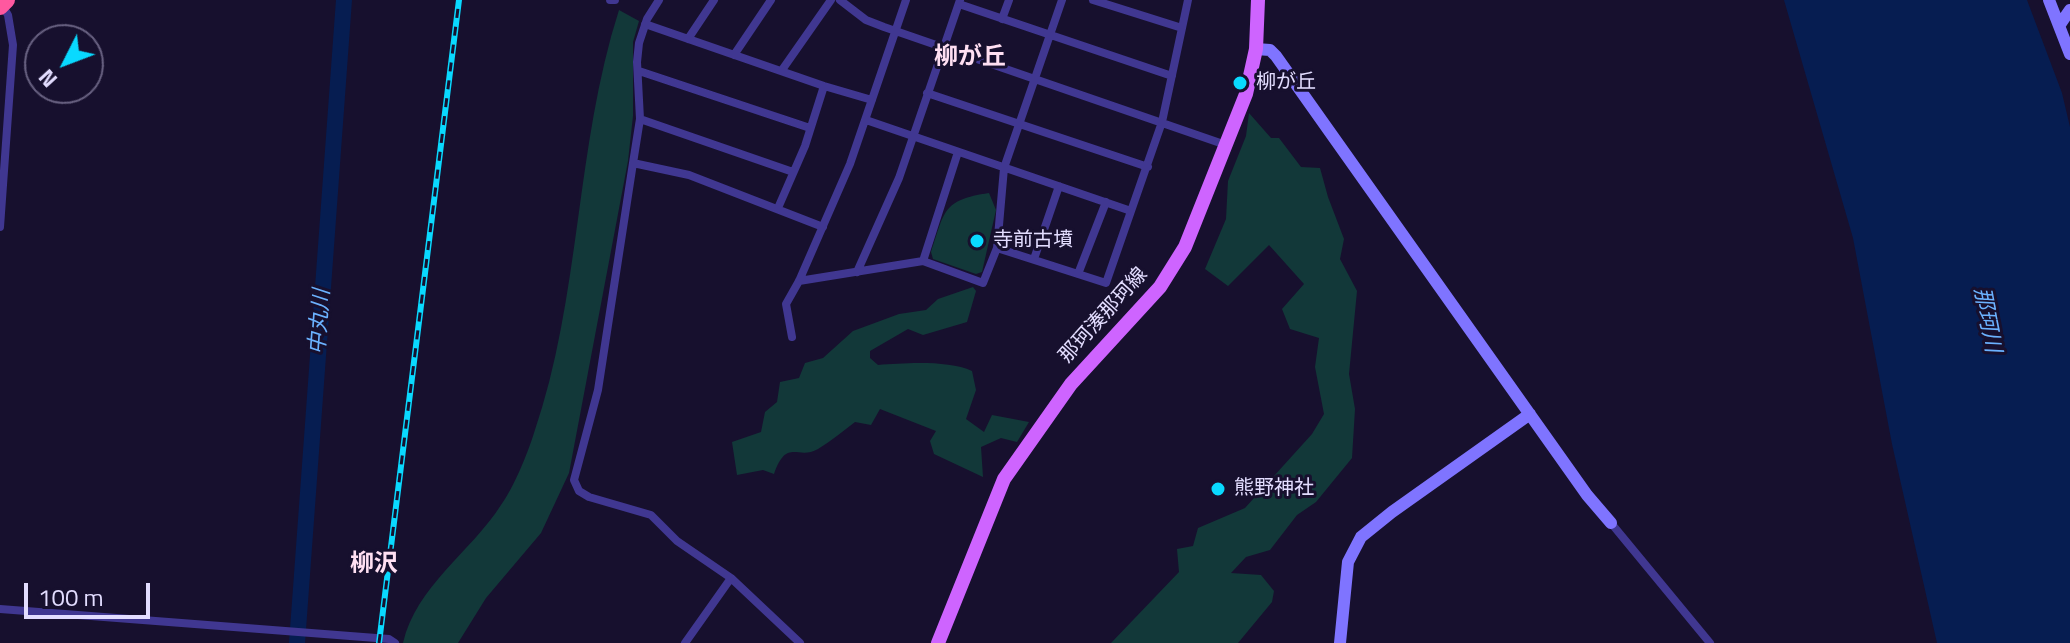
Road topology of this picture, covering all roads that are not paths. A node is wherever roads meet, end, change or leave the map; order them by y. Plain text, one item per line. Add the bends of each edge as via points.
1 (659, 0) edge
2 (714, 0) edge
3 (771, 0) edge
4 (831, 0) edge
5 (840, 0) edge
6 (906, 0) edge
7 (1009, 0) edge
8 (1062, 0) edge
9 (1093, 0) edge
10 (1188, 0) edge
11 (1258, 0) edge
12 (2049, 0) edge
13 (959, 2) edge
14 (3, 4) edge
15 (2070, 10) edge
16 (1002, 19) junction
17 (645, 24) junction
18 (2059, 26) junction
19 (1182, 28) junction
20 (896, 31) junction
21 (1049, 34) junction
22 (688, 39) junction
23 (943, 48) junction
24 (1256, 49) junction
25 (2070, 54) edge
26 (734, 55) junction
27 (782, 70) junction
28 (639, 71) junction
29 (1172, 76) junction
30 (1035, 77) junction
31 (824, 86) junction
32 (927, 93) junction
33 (872, 100) junction
34 (640, 119) junction
35 (866, 120) junction
36 (1162, 122) junction
37 (1019, 125) junction
38 (810, 128) junction
39 (911, 136) junction
40 (1226, 145) junction
41 (958, 152) junction
42 (633, 163) junction
43 (1148, 167) junction
44 (1004, 168) junction
45 (793, 172) junction
46 (1059, 186) junction
47 (1106, 202) junction
48 (778, 208) junction
49 (1131, 211) junction
50 (0, 227) edge
51 (823, 227) junction
52 (997, 248) junction
53 (1034, 259) junction
54 (923, 261) junction
55 (857, 272) junction
56 (1078, 274) junction
57 (799, 281) junction
58 (792, 337) dead end
59 (1530, 414) junction
60 (1611, 523) joint
61 (731, 578) junction
62 (0, 609) edge
63 (395, 643) edge
64 (685, 643) edge
65 (800, 643) edge
66 (938, 643) edge
67 (1340, 643) edge
68 (1710, 643) edge

1 - 17 street
2 - 22 street
3 - 26 street
4 - 27 street
5 - 20 street via 866,20
6 - 20 street
7 - 16 street
8 - 21 street
9 - 19 street
10 - 19 street
11 - 24 main road, 那珂湊那珂線
12 - 18 street
13 - 16 street
13 - 23 street
14 - 50 street via 13,45
15 - 18 street
16 - 21 street
17 - 22 street
17 - 28 street
18 - 25 street
19 - 29 street
20 - 23 street
20 - 33 street
21 - 29 street
21 - 30 street
22 - 26 street
23 - 30 street
23 - 32 street
24 - 40 main road, 那珂湊那珂線
24 - 59 street via 1276,56
26 - 27 street
27 - 31 street
28 - 34 street
28 - 38 street
29 - 36 street
30 - 36 street
30 - 37 street
31 - 33 street
31 - 38 street
32 - 37 street
32 - 39 street
33 - 35 street
34 - 42 street
34 - 45 street
35 - 39 street
35 - 51 street
36 - 40 street
36 - 43 street
37 - 43 street
37 - 44 street
38 - 45 street
39 - 41 street
39 - 55 street via 899,178
40 - 66 main road, 那珂湊那珂線 via 1196,225 1160,287 1077,376 1004,479
41 - 44 street
41 - 54 street
42 - 48 street via 689,175
42 - 61 street via 598,390 574,480 589,497 651,515 677,541
43 - 49 street
44 - 46 street
44 - 52 street
45 - 48 street
46 - 47 street
46 - 53 street
47 - 49 street
47 - 56 street
48 - 51 street
49 - 56 street via 1106,283
51 - 57 street
52 - 53 street
52 - 54 street via 983,283
53 - 56 street
54 - 55 street
55 - 57 street
57 - 58 street via 786,304
59 - 60 street
59 - 67 street via 1361,537 1348,562
60 - 68 street
61 - 64 street
61 - 65 street
62 - 63 street

